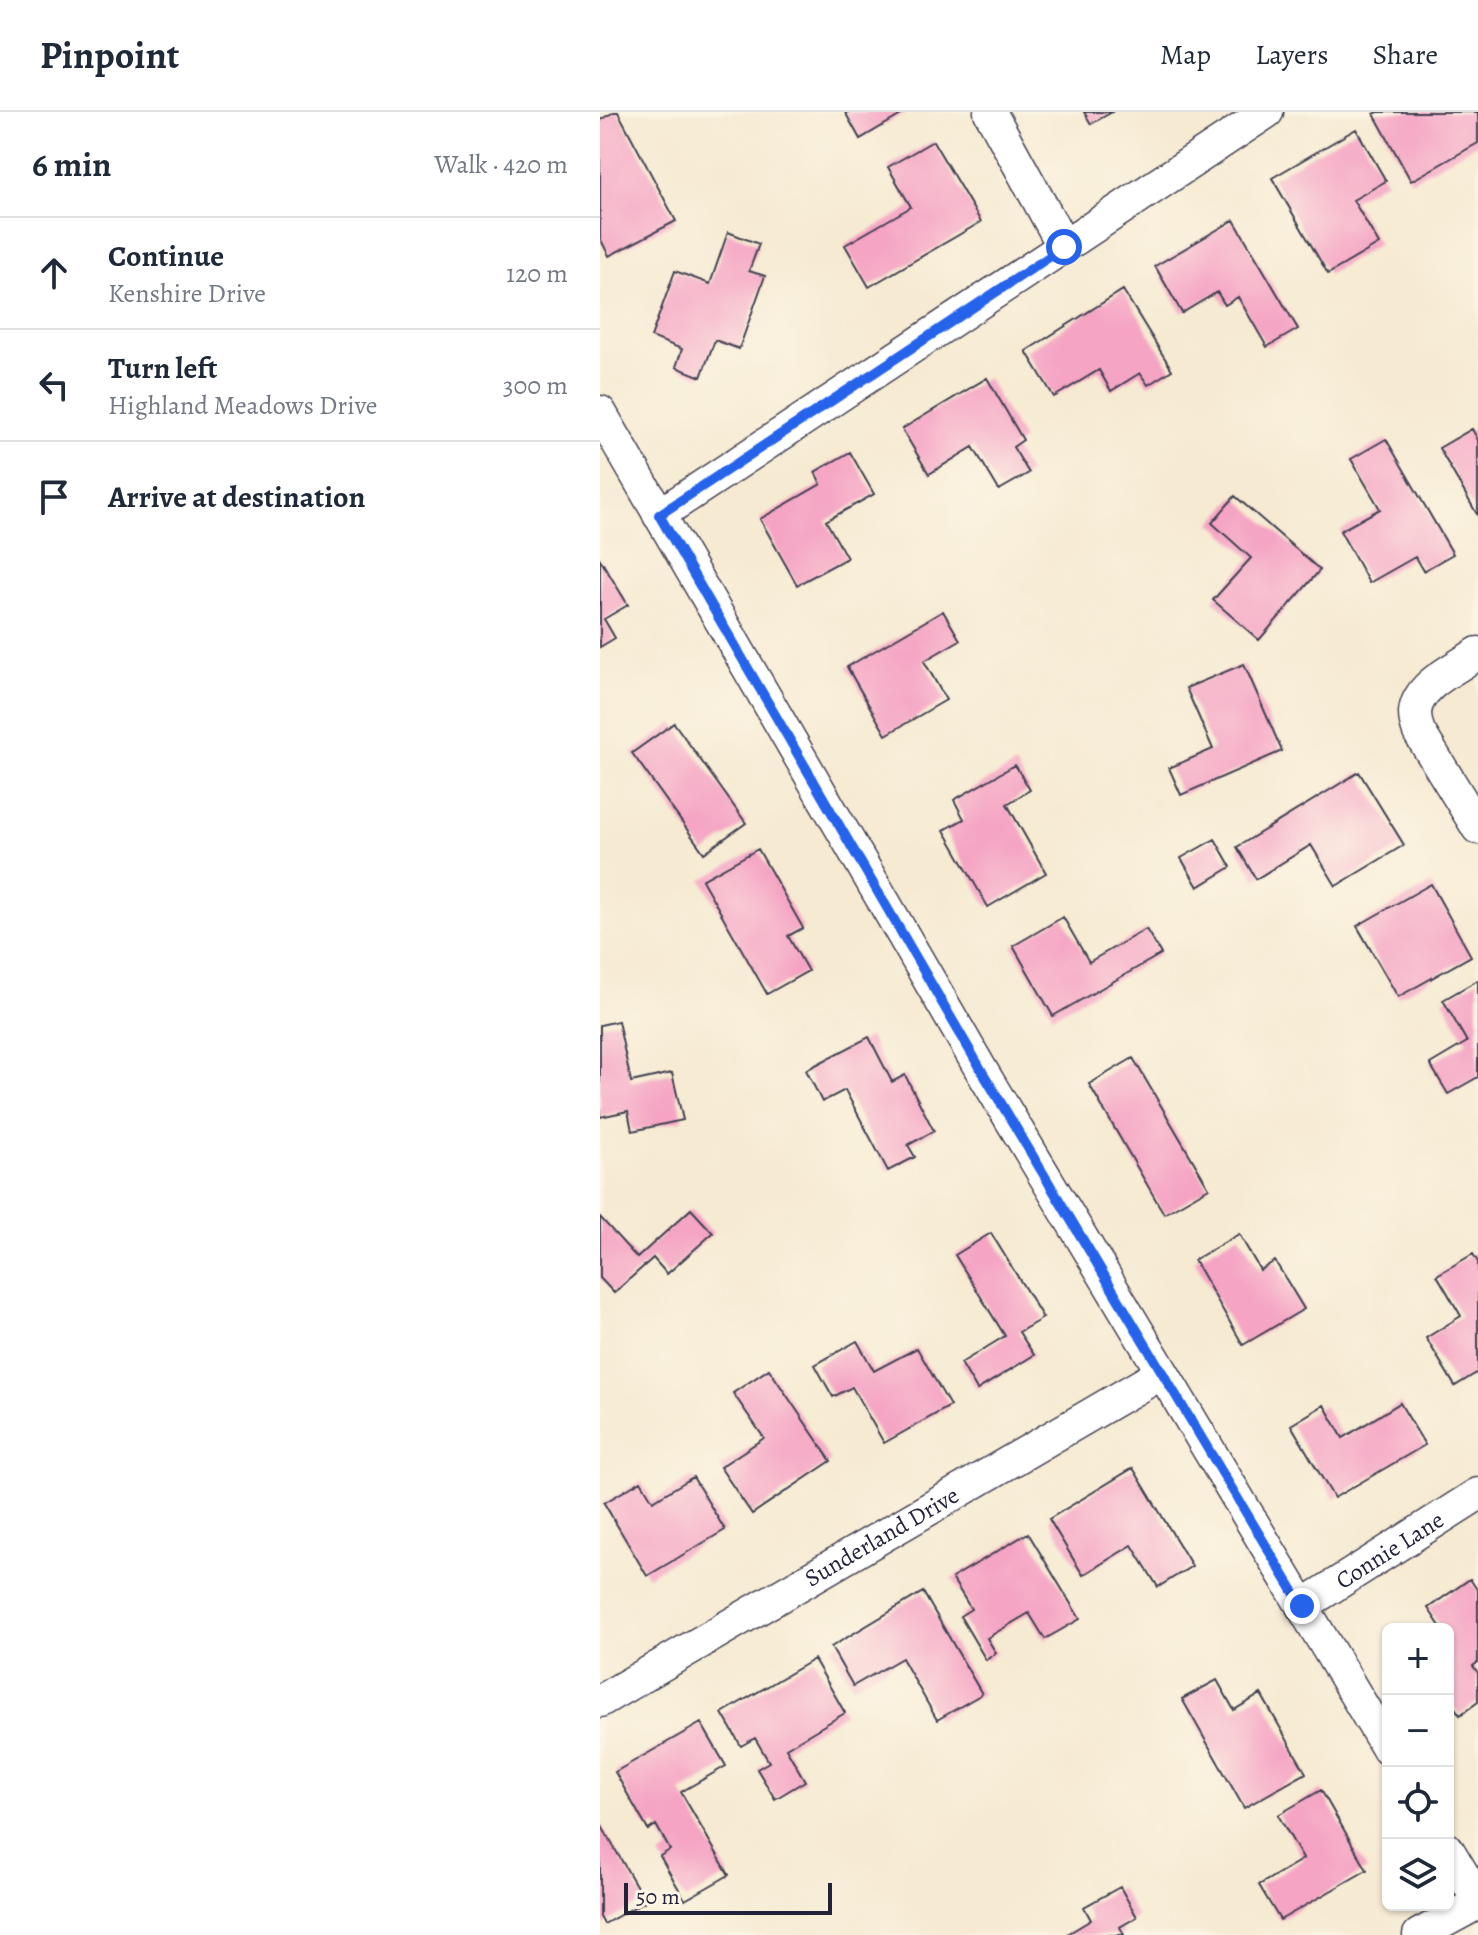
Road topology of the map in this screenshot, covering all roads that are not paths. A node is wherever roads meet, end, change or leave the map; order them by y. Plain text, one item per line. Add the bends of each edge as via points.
1 (990, 112) edge
2 (1267, 112) edge
3 (1064, 247) junction
4 (600, 412) edge
5 (659, 515) junction
6 (1478, 653) edge
7 (1478, 828) edge
8 (1162, 1373) junction
9 (1478, 1494) edge
10 (1302, 1606) junction
11 (600, 1701) edge
12 (1382, 1739) edge
13 (1454, 1860) edge
14 (1478, 1902) edge
15 (1419, 1935) edge

1 - 3 street
2 - 3 street
3 - 5 street
4 - 5 street
5 - 8 street
6 - 7 street via 1420,696 1415,715 1419,732
8 - 10 street
8 - 11 street, Sunderland Drive
9 - 10 street, Connie Lane
10 - 12 street
13 - 14 street
14 - 15 street

